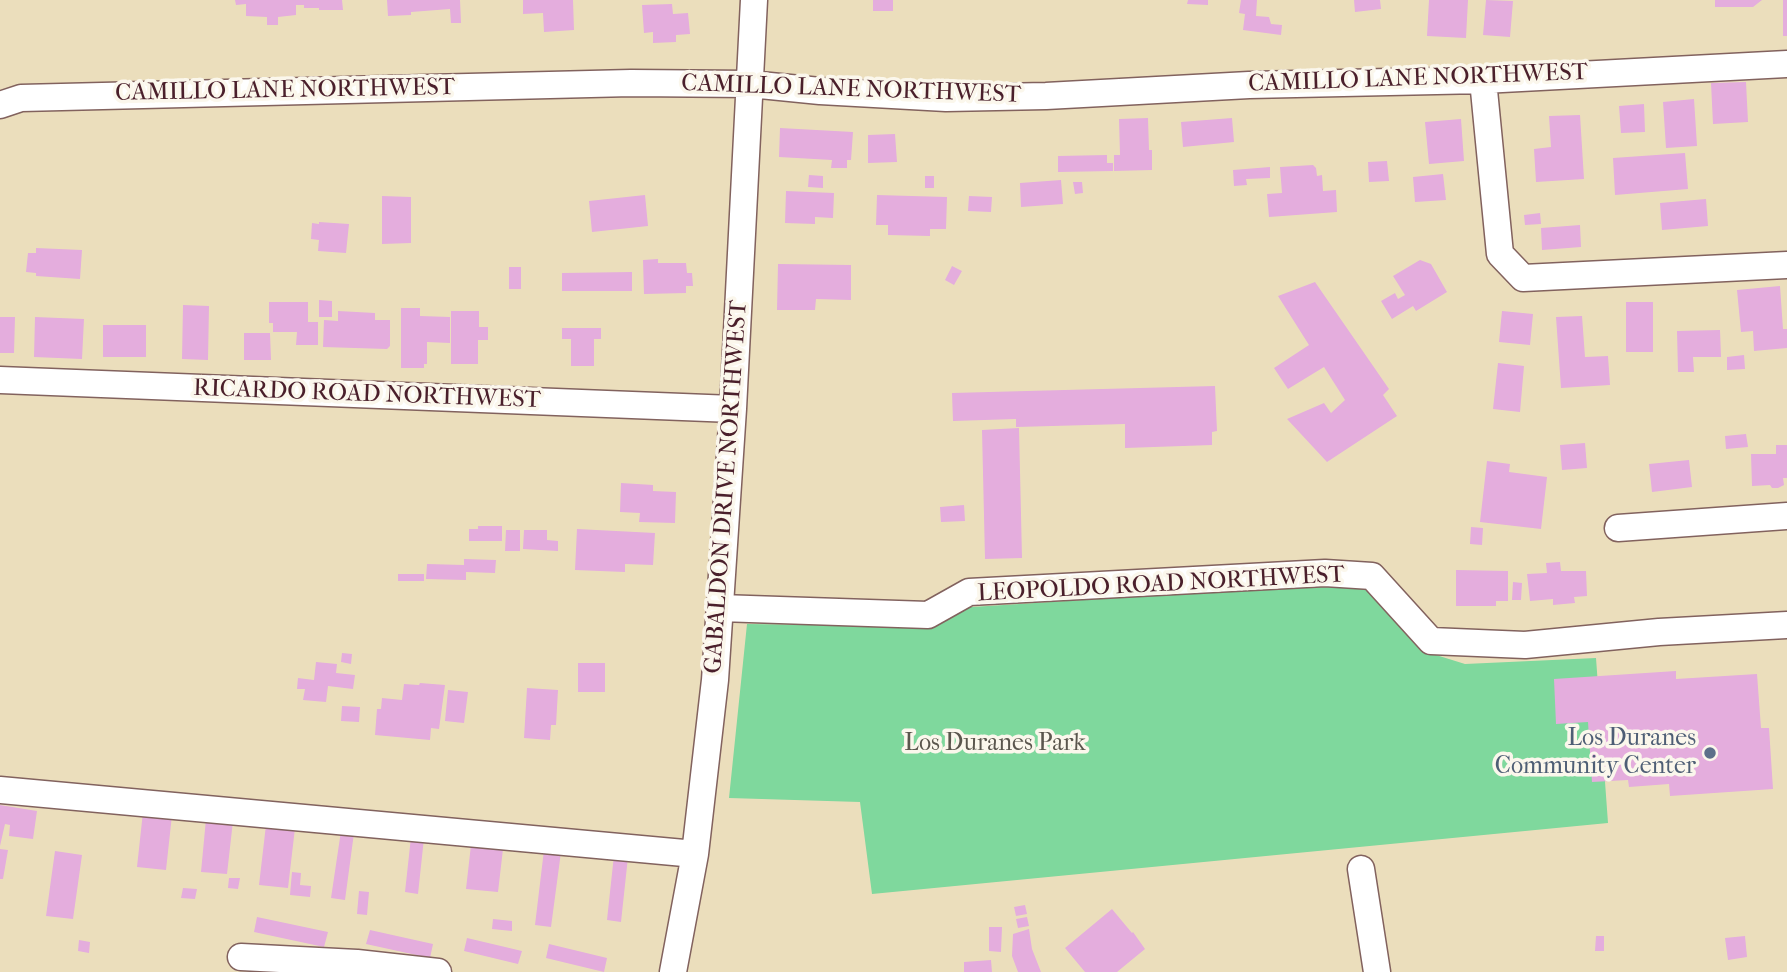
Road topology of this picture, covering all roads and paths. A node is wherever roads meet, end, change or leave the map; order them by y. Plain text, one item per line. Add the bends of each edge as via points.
1 (754, 0) edge
2 (1787, 64) edge
3 (1483, 79) junction
4 (750, 84) junction
5 (0, 105) edge
6 (1787, 265) edge
7 (0, 380) edge
8 (733, 409) junction
9 (1787, 516) edge
10 (1618, 528) dead end
11 (720, 608) junction
12 (1787, 625) edge
13 (0, 790) edge
14 (695, 854) junction
15 (1362, 869) dead end
16 (241, 957) dead end
17 (438, 972) edge
18 (673, 972) edge
19 (1377, 972) edge

1 - 4 street, GABALDON DRIVE NORTHWEST
2 - 3 street, CAMILLO LANE NORTHWEST
3 - 4 street, CAMILLO LANE NORTHWEST via 946,98
3 - 6 street via 1500,254 1523,278
4 - 5 street, CAMILLO LANE NORTHWEST via 21,98
4 - 8 street, GABALDON DRIVE NORTHWEST
7 - 8 street, RICARDO ROAD NORTHWEST
8 - 11 street, GABALDON DRIVE NORTHWEST
9 - 10 street
11 - 12 street, LEOPOLDO ROAD NORTHWEST via 928,615 969,592 1325,573 1372,576 1431,641 1525,645
11 - 14 street, GABALDON DRIVE NORTHWEST
13 - 14 street
14 - 18 street, GABALDON DRIVE NORTHWEST
15 - 19 street
16 - 17 street

